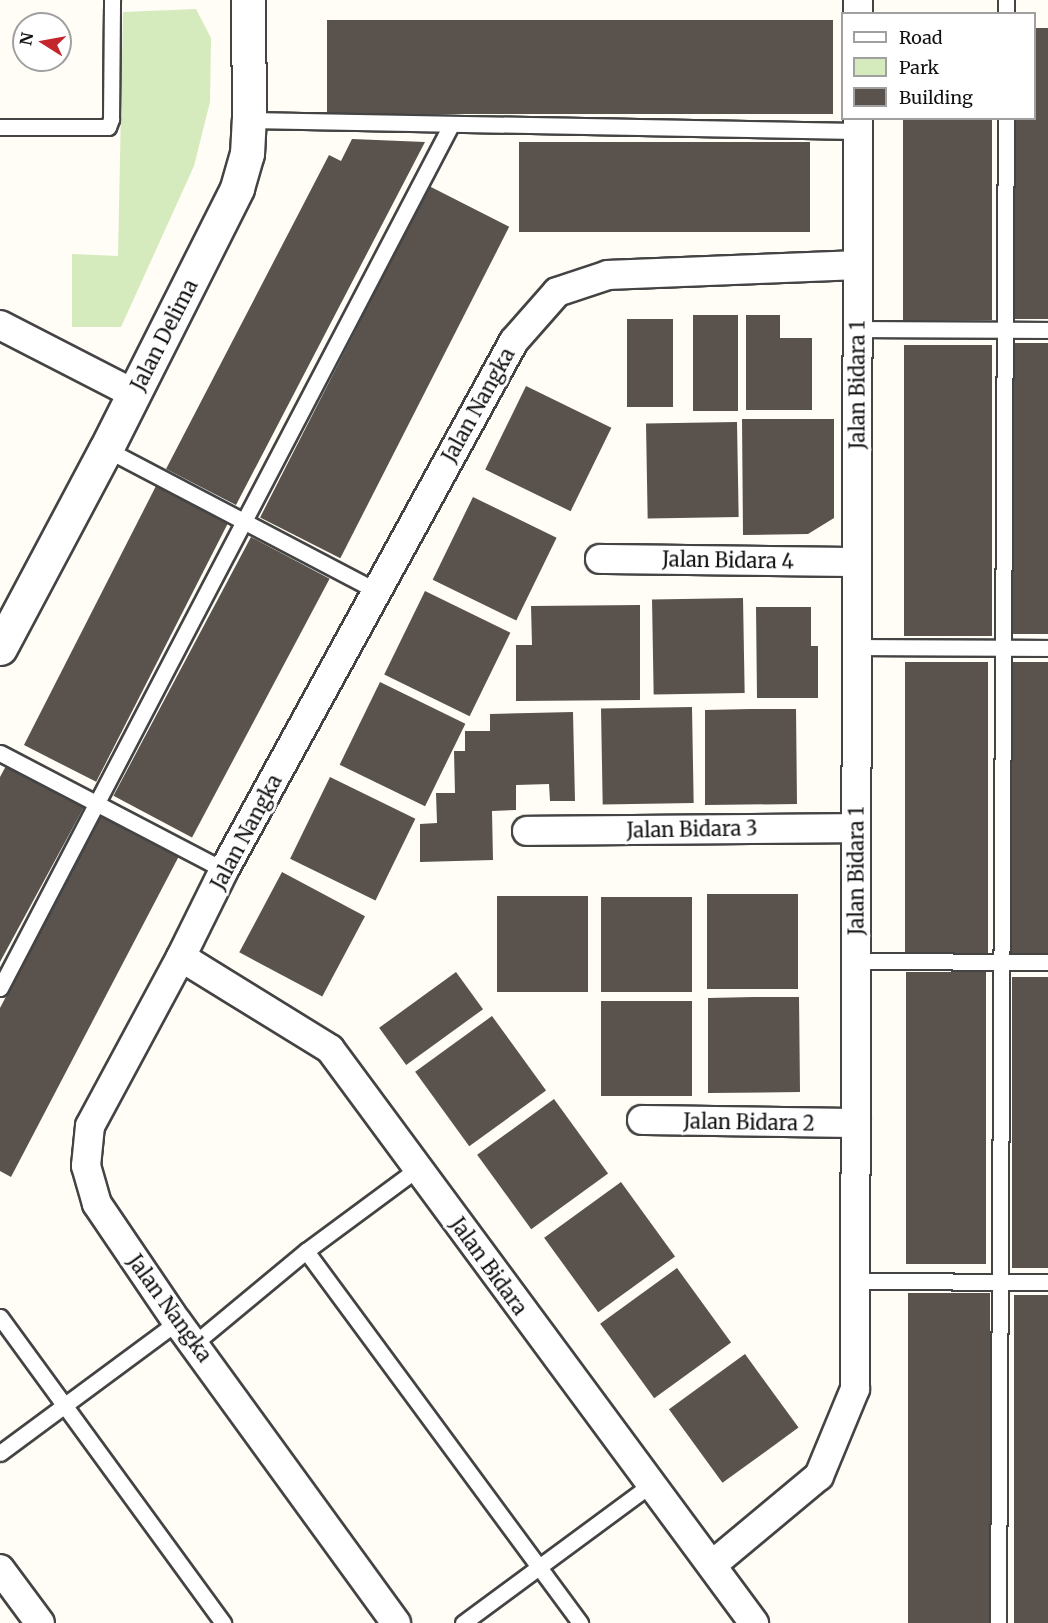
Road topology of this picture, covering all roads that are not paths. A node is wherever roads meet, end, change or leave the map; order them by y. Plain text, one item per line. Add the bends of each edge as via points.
1 (112, 0) edge
2 (248, 0) edge
3 (249, 120) junction
4 (1006, 120) edge
5 (451, 125) junction
6 (858, 125) edge
7 (0, 127) edge
8 (858, 265) junction
9 (0, 325) edge
10 (857, 329) junction
11 (1005, 330) junction
12 (1048, 330) edge
13 (134, 394) junction
14 (106, 449) junction
15 (244, 522) junction
16 (600, 559) dead end
17 (857, 562) junction
18 (377, 591) junction
19 (856, 647) junction
20 (0, 648) edge
21 (1003, 648) junction
22 (1048, 648) edge
23 (0, 753) edge
24 (97, 803) junction
25 (856, 828) junction
26 (527, 831) dead end
27 (224, 870) junction
28 (181, 957) junction
29 (856, 961) junction
30 (1002, 962) junction
31 (1048, 962) edge
32 (0, 988) edge
33 (642, 1120) dead end
34 (856, 1123) junction
35 (417, 1169) junction
36 (306, 1251) junction
37 (855, 1281) junction
38 (1000, 1282) junction
39 (1048, 1282) edge
40 (0, 1317) edge
41 (186, 1333) junction
42 (64, 1405) junction
43 (0, 1453) edge
44 (650, 1485) junction
45 (712, 1565) junction
46 (540, 1567) junction
47 (0, 1569) edge
48 (40, 1623) edge
49 (223, 1623) edge
50 (396, 1623) edge
51 (463, 1623) edge
52 (580, 1623) edge
53 (754, 1623) edge
54 (998, 1623) edge

1 - 7 lane via 108,127
2 - 3 street, Jalan Delima
3 - 5 lane
3 - 13 street, Jalan Delima via 237,188
4 - 11 lane
5 - 6 lane
5 - 15 lane
6 - 8 street, Jalan Bidara 1
8 - 10 street, Jalan Bidara 1
8 - 18 street, Jalan Nangka via 608,275 557,292 514,340
9 - 13 street
10 - 11 lane
10 - 17 street, Jalan Bidara 1
11 - 12 lane
11 - 21 lane
13 - 14 street, Jalan Delima
14 - 15 lane
14 - 20 street, Jalan Delima
15 - 18 lane
15 - 24 lane
16 - 17 street, Jalan Bidara 4
17 - 19 street, Jalan Bidara 1
18 - 27 street, Jalan Nangka
19 - 21 lane
19 - 25 street, Jalan Bidara 1
21 - 22 lane
21 - 30 lane
23 - 24 lane
24 - 27 lane
24 - 32 lane
25 - 26 street, Jalan Bidara 3
25 - 29 street, Jalan Bidara 1
27 - 28 street, Jalan Nangka
28 - 35 street, Jalan Bidara via 330,1049
28 - 41 street, Jalan Nangka via 90,1126 86,1166 97,1204
29 - 30 lane
29 - 34 street, Jalan Bidara 1
30 - 31 lane
30 - 38 lane
33 - 34 street, Jalan Bidara 2
34 - 37 street, Jalan Bidara 1
35 - 36 lane
35 - 44 street, Jalan Bidara
36 - 41 lane
36 - 46 lane
37 - 38 lane
37 - 45 street, Jalan Bidara 1 via 855,1389 819,1476
38 - 39 lane
38 - 54 lane
40 - 42 lane
41 - 42 lane
41 - 50 street, Jalan Nangka
42 - 43 lane
42 - 49 lane
44 - 45 street, Jalan Bidara
44 - 46 lane
45 - 53 street, Jalan Bidara
46 - 51 lane
46 - 52 lane
47 - 48 street

